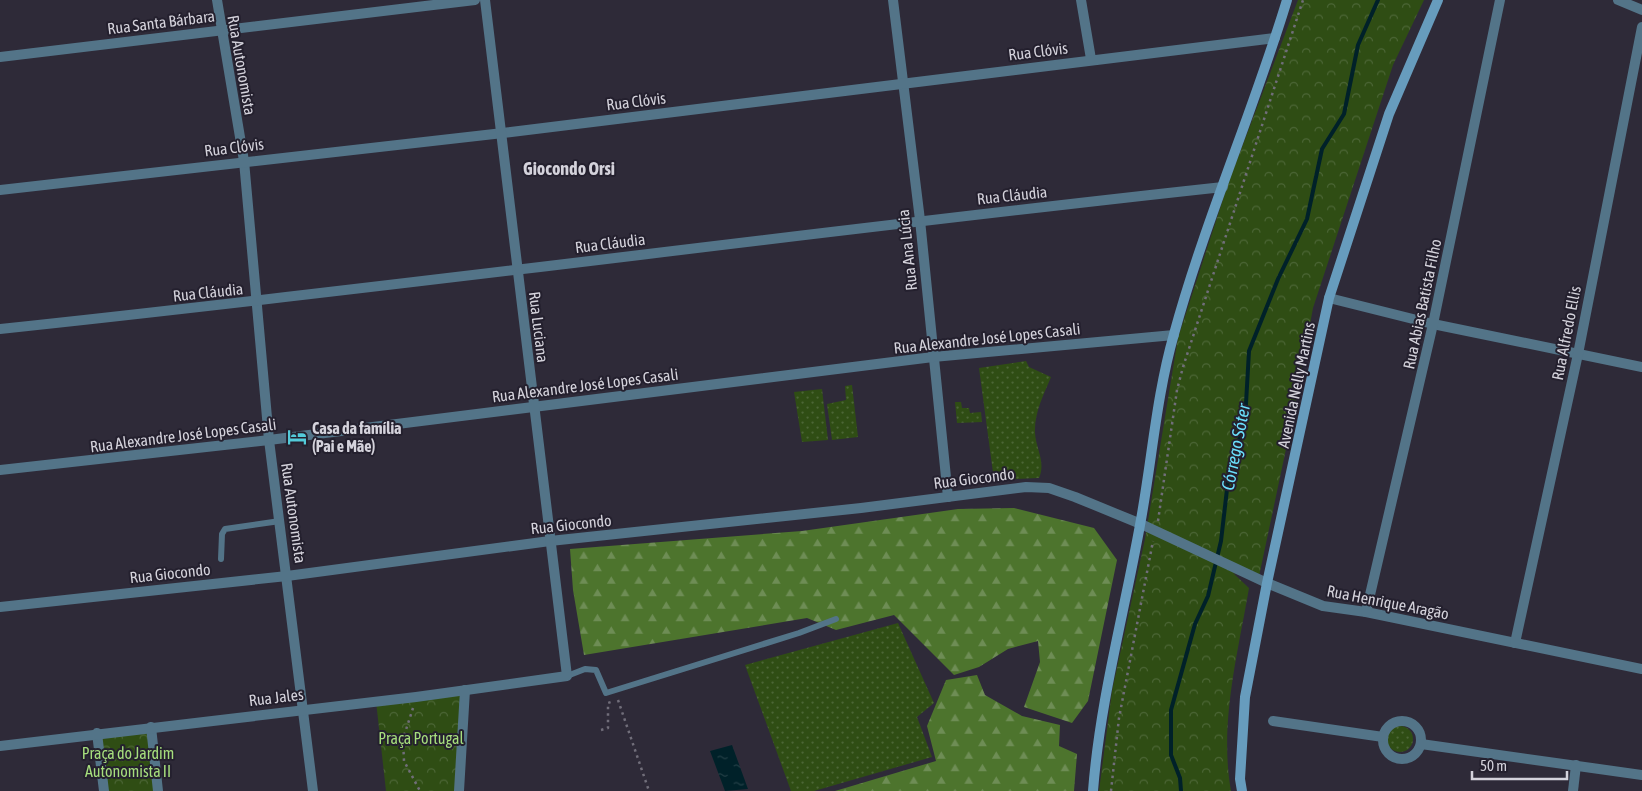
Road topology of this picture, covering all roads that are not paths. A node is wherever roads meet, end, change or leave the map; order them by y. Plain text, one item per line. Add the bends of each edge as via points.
1 (216, 0) edge
2 (475, 0) edge
3 (485, 0) edge
4 (893, 0) edge
5 (1081, 0) edge
6 (1287, 0) edge
7 (1438, 0) edge
8 (1500, 0) edge
9 (1618, 0) edge
10 (1632, 3) edge
11 (1642, 10) edge
12 (1642, 27) edge
13 (220, 30) junction
14 (1276, 38) junction
15 (0, 57) edge
16 (1091, 60) junction
17 (903, 82) junction
18 (502, 133) junction
19 (244, 161) junction
20 (1223, 187) junction
21 (0, 190) edge
22 (920, 220) junction
23 (517, 270) junction
24 (1330, 298) junction
25 (255, 302) junction
26 (1434, 324) junction
27 (0, 329) edge
28 (1174, 335) junction
29 (1578, 354) junction
30 (933, 357) junction
31 (1642, 367) edge
32 (534, 406) junction
33 (269, 440) junction
34 (0, 470) edge
35 (948, 497) junction
36 (280, 521) junction
37 (1141, 524) junction
38 (550, 541) junction
39 (221, 560) dead end
40 (287, 576) junction
41 (1267, 583) junction
42 (0, 607) edge
43 (1366, 612) junction
44 (836, 619) dead end
45 (1515, 643) junction
46 (1642, 669) edge
47 (567, 676) junction
48 (465, 690) junction
49 (304, 708) junction
50 (1273, 721) dead end
51 (151, 727) junction
52 (97, 733) junction
53 (1382, 737) junction
54 (1421, 744) junction
55 (0, 746) edge
56 (1576, 765) junction
57 (1642, 775) edge
58 (104, 791) edge
59 (158, 791) edge
60 (313, 791) edge
61 (460, 791) edge
62 (1093, 791) edge
63 (1242, 791) edge
64 (1573, 791) edge

1 - 13 street, Rua Autonomista
2 - 13 street, Rua Santa Bárbara
3 - 18 street, Rua Luciana
4 - 17 street, Rua Ana Lúcia
5 - 16 street
6 - 14 main road
7 - 24 main road, Avenida Nelly Martins via 1389,114
8 - 26 street, Rua Abias Batista Filho
9 - 10 street
10 - 11 street
12 - 29 street, Rua Alfredo Ellis
13 - 15 street, Rua Santa Bárbara
13 - 19 street, Rua Autonomista
14 - 16 street, Rua Clóvis
14 - 20 main road
16 - 17 street, Rua Clóvis
17 - 18 street, Rua Clóvis
17 - 22 street, Rua Ana Lúcia
18 - 19 street, Rua Clóvis
18 - 23 street, Rua Luciana
19 - 21 street, Rua Clóvis
19 - 25 street, Rua Autonomista
20 - 22 street, Rua Cláudia
20 - 28 main road
22 - 23 street, Rua Cláudia
22 - 30 street, Rua Ana Lúcia
23 - 25 street, Rua Cláudia
23 - 32 street, Rua Luciana
24 - 26 street
24 - 41 main road, Avenida Nelly Martins
25 - 27 street, Rua Cláudia
25 - 33 street, Rua Autonomista
26 - 29 street
26 - 43 street, Rua Abias Batista Filho
28 - 30 street, Rua Alexandre José Lopes Casali
28 - 37 main road via 1160,396
29 - 31 street
29 - 45 street, Rua Alfredo Ellis
30 - 32 street, Rua Alexandre José Lopes Casali
30 - 35 street, Rua Ana Lúcia
32 - 33 street, Rua Alexandre José Lopes Casali
32 - 38 street, Rua Luciana
33 - 34 street, Rua Alexandre José Lopes Casali
33 - 36 street, Rua Autonomista
35 - 37 street, Rua Giocondo via 1026,487 1049,488
35 - 38 street, Rua Giocondo
36 - 39 lane via 225,529
36 - 40 street, Rua Autonomista
37 - 41 street, Rua Henrique Aragão
37 - 62 main road via 1106,686
38 - 40 street, Rua Giocondo
38 - 47 street, Rua Luciana
40 - 42 street, Rua Giocondo
40 - 49 street, Rua Autonomista
41 - 43 street, Rua Henrique Aragão via 1323,606
41 - 63 main road, Avenida Nelly Martins via 1245,697
43 - 45 street, Rua Henrique Aragão
44 - 47 lane via 606,693 596,670 585,669
45 - 46 street, Rua Henrique Aragão
47 - 48 street, Rua Jales
48 - 49 street, Rua Jales
48 - 61 street
49 - 51 street, Rua Jales
49 - 60 street, Rua Autonomista
50 - 53 street
51 - 52 street, Rua Jales
51 - 59 street
52 - 55 street, Rua Jales
52 - 58 street
53 - 54 street via 1386,752 1398,760 1413,756
53 - 54 street via 1392,723 1409,722 1417,727
54 - 56 street
56 - 57 street
56 - 64 street

